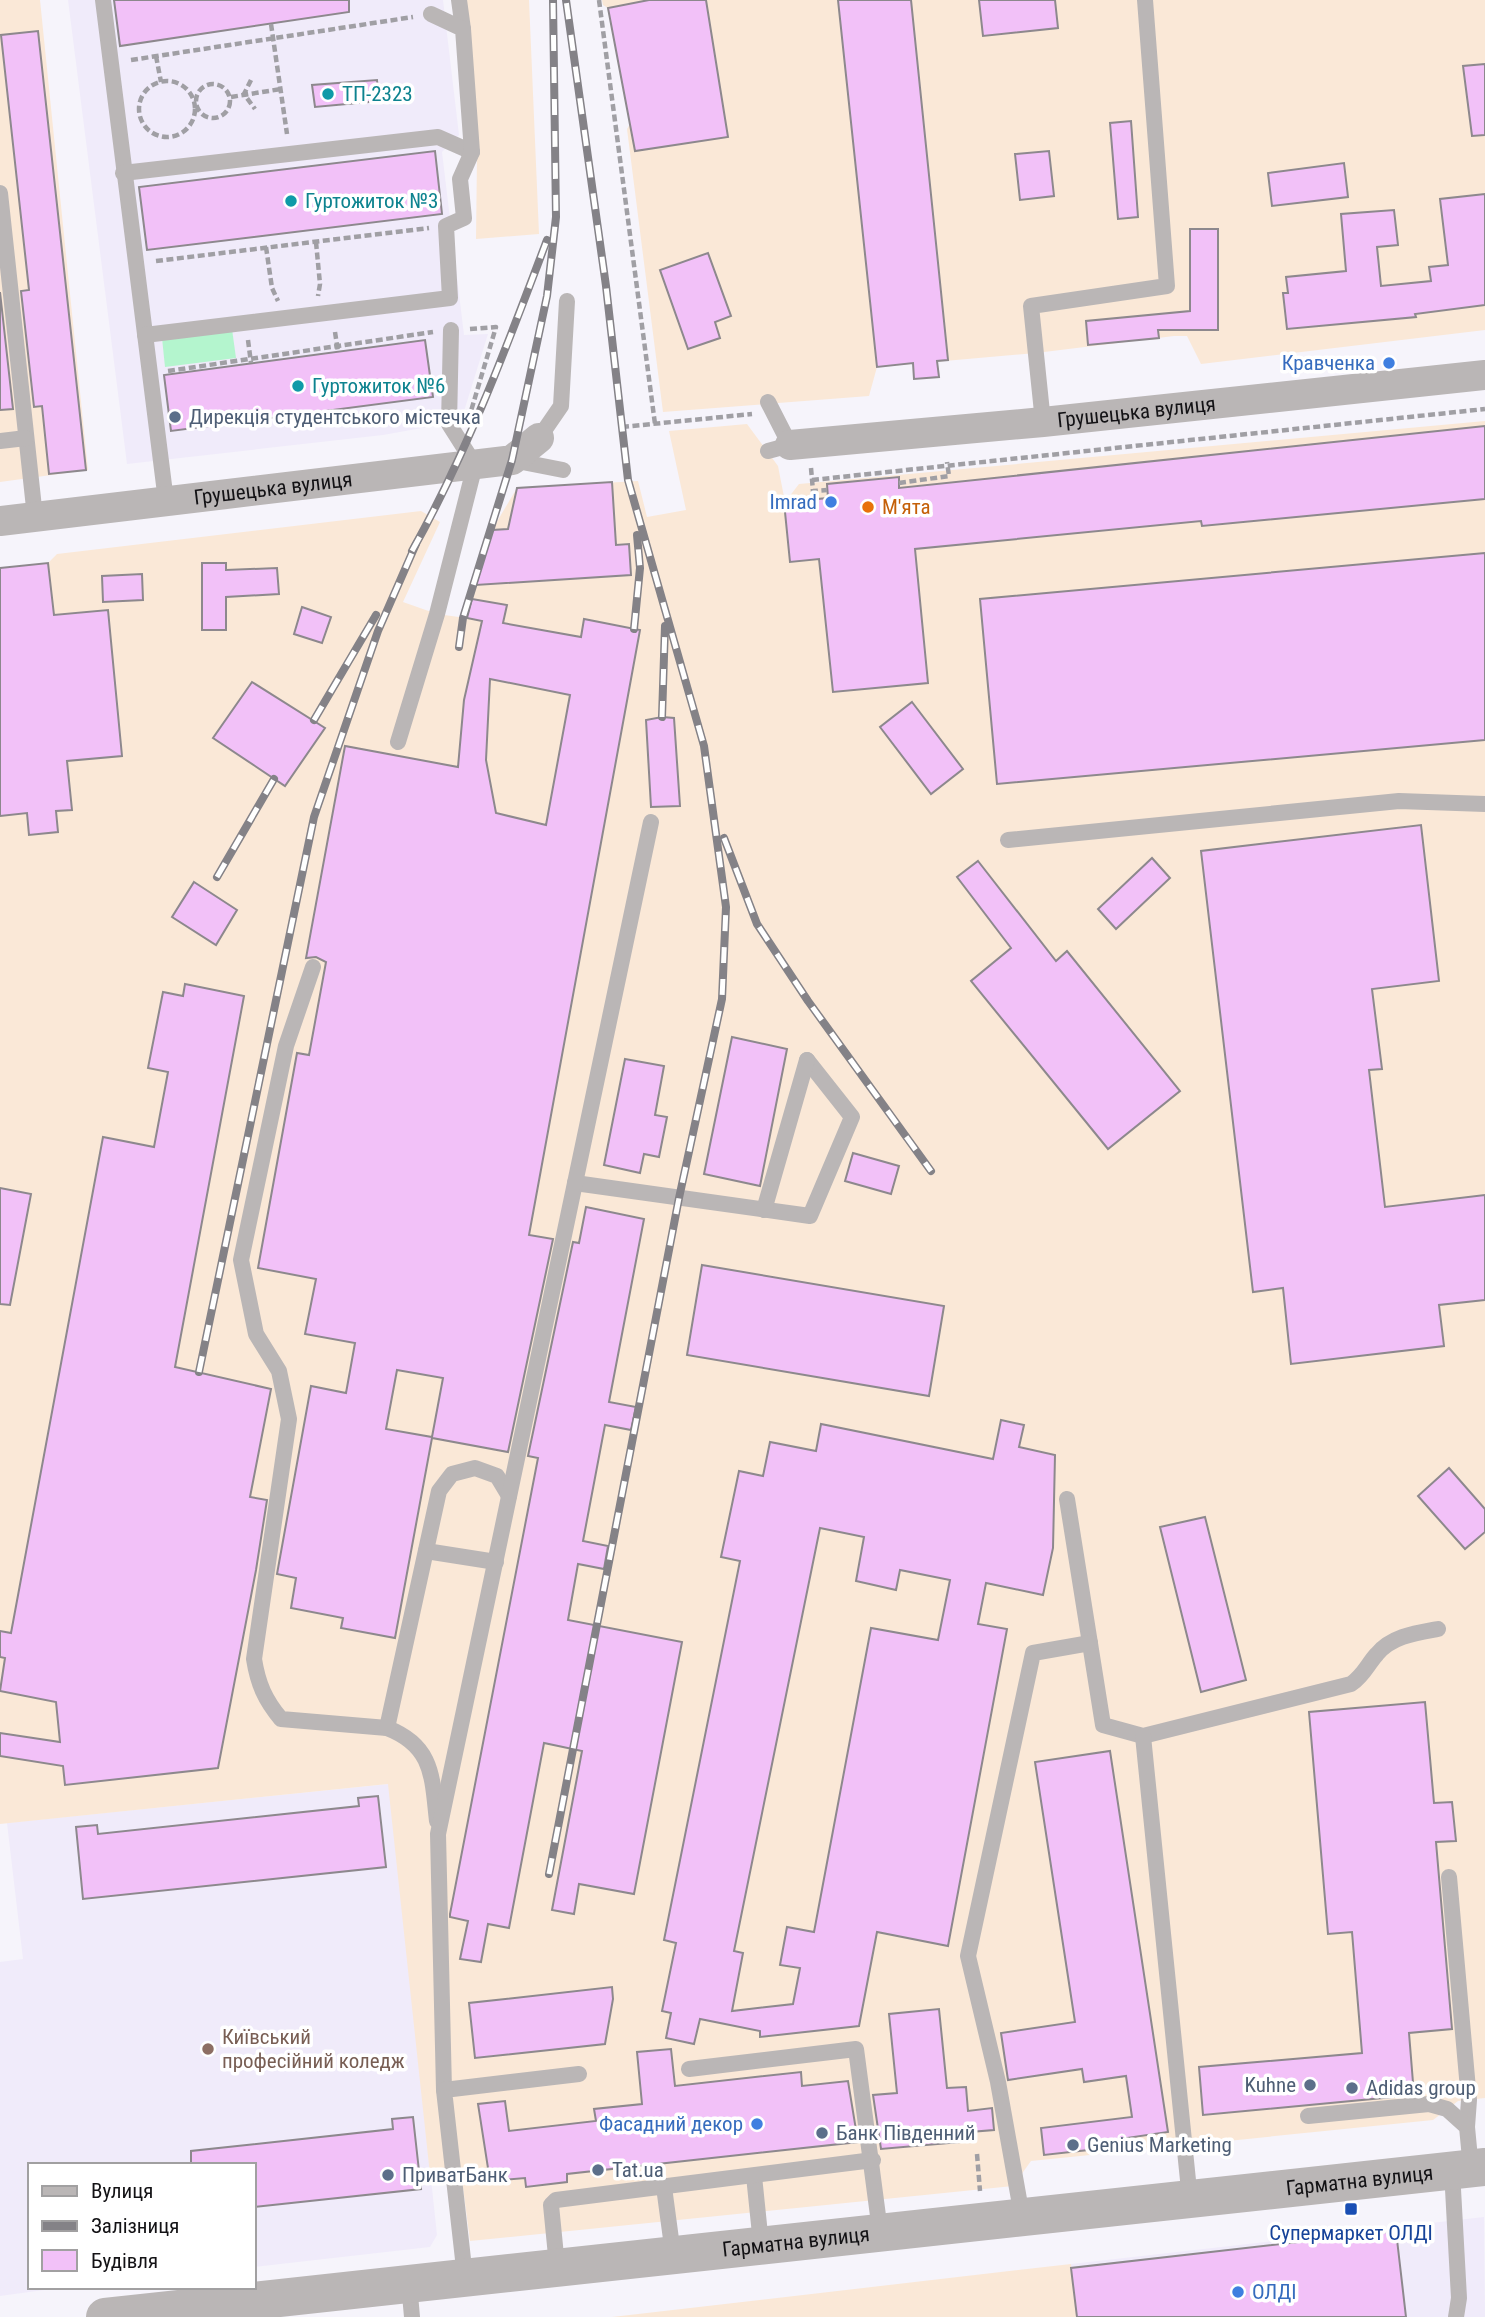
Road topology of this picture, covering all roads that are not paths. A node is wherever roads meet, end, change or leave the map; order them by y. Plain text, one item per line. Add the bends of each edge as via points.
1 (103, 0) edge
2 (459, 0) edge
3 (1146, 0) edge
4 (431, 14) road end
5 (463, 29) junction
6 (472, 152) junction
7 (124, 173) junction
8 (0, 193) edge
9 (567, 301) dead end
10 (451, 330) road end
11 (145, 335) junction
12 (1485, 375) edge
13 (768, 402) dead end
14 (1043, 422) junction
15 (26, 438) junction
16 (539, 438) joint
17 (0, 441) edge
18 (779, 448) joint
19 (512, 460) junction
20 (475, 465) junction
21 (563, 470) dead end
22 (166, 501) junction
23 (35, 517) junction
24 (0, 521) edge
25 (398, 742) dead end
26 (1485, 804) edge
27 (651, 822) dead end
28 (1008, 840) dead end
29 (313, 967) dead end
30 (575, 1183) junction
31 (764, 1210) junction
32 (509, 1496) junction
33 (1067, 1499) dead end
34 (426, 1551) junction
35 (496, 1562) junction
36 (1438, 1629) dead end
37 (1090, 1643) junction
38 (387, 1728) junction
39 (1143, 1735) junction
40 (439, 1834) junction
41 (1449, 1877) dead end
42 (689, 2068) dead end
43 (579, 2074) dead end
44 (444, 2090) junction
45 (1308, 2116) dead end
46 (1467, 2127) junction
47 (873, 2161) junction
48 (1469, 2169) edge
49 (754, 2176) junction
50 (664, 2187) junction
51 (1190, 2200) junction
52 (1022, 2216) junction
53 (880, 2231) junction
54 (761, 2244) junction
55 (673, 2254) junction
56 (556, 2266) junction
57 (465, 2277) junction
58 (410, 2300) edge
59 (105, 2317) edge
60 (1456, 2317) edge

1 - 7 lane
2 - 5 lane
3 - 14 lane via 1167,286 1031,306
4 - 5 lane
5 - 6 lane
6 - 7 lane via 438,137
6 - 11 lane via 460,179 464,218 446,226 450,298
7 - 11 lane
8 - 15 lane
9 - 16 lane via 561,406
10 - 20 lane via 449,424
11 - 22 lane
12 - 14 street, Грушецька вулиця
13 - 18 lane
14 - 18 street, Грушецька вулиця
15 - 17 lane
15 - 23 lane
16 - 19 street
19 - 20 street, Грушецька вулиця
19 - 21 lane
20 - 22 street, Грушецька вулиця
20 - 25 lane
22 - 23 street, Грушецька вулиця
23 - 24 street, Грушецька вулиця
26 - 28 lane via 1399,801
27 - 30 lane
29 - 38 lane via 286,1046 241,1261 256,1334 279,1371 289,1419 254,1659 257,1682 282,1719
30 - 31 lane
30 - 32 lane
31 - 31 lane via 810,1216 852,1117 807,1060
32 - 34 lane via 497,1476 475,1468 452,1474 439,1491
32 - 35 lane
33 - 37 lane
34 - 35 lane
34 - 38 lane
35 - 40 lane
36 - 39 lane via 1391,1642 1351,1684
37 - 39 lane via 1103,1725
37 - 52 lane via 1033,1653 968,1956 998,2082
38 - 40 lane via 403,1734 426,1759
39 - 51 lane
40 - 44 lane
41 - 46 lane via 1469,2100
42 - 47 lane via 856,2049
43 - 44 lane
44 - 57 lane
45 - 46 lane via 1429,2105 1447,2109
46 - 48 lane
47 - 49 lane
47 - 53 lane
48 - 51 street, Гарматна вулиця
48 - 60 lane
49 - 50 lane
49 - 54 lane
50 - 55 lane
50 - 56 lane via 553,2201
51 - 52 street, Гарматна вулиця
52 - 53 street, Гарматна вулиця
53 - 54 street, Гарматна вулиця
54 - 55 street, Гарматна вулиця
55 - 56 street, Гарматна вулиця
56 - 57 street, Гарматна вулиця
57 - 58 street, Гарматна вулиця
58 - 59 street, Гарматна вулиця

